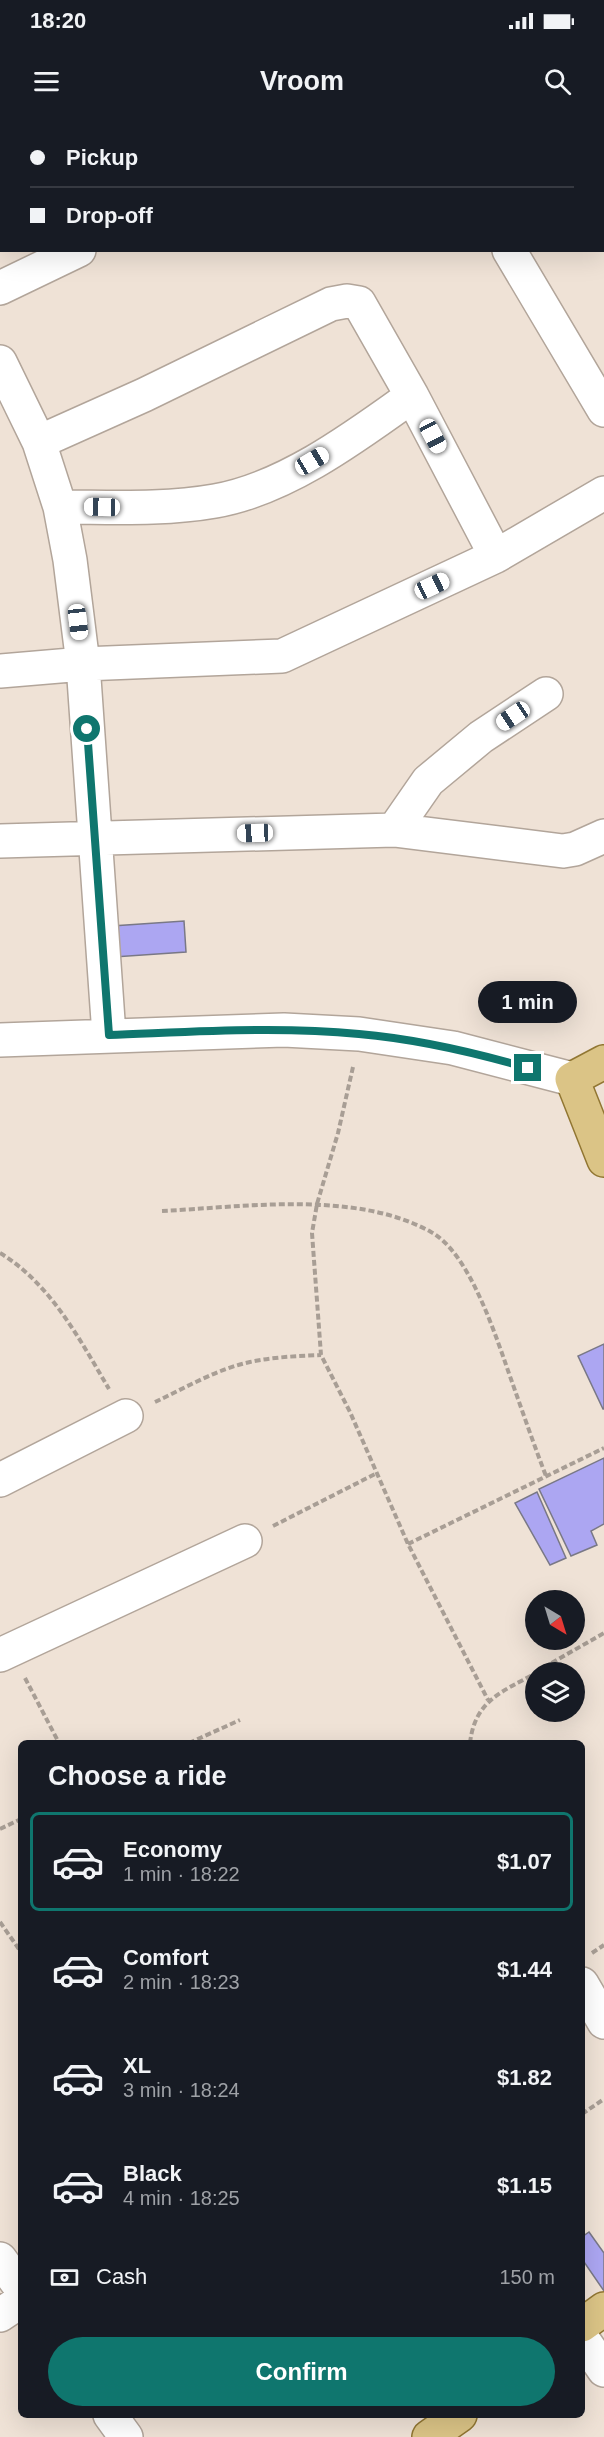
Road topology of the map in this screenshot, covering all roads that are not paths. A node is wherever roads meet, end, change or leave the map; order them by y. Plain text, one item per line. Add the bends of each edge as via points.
1 (75, 252) edge
2 (510, 252) edge
3 (0, 288) edge
4 (0, 362) edge
5 (412, 396) junction
6 (604, 410) edge
7 (39, 442) junction
8 (604, 493) edge
9 (60, 507) junction
10 (496, 556) junction
11 (83, 664) junction
12 (0, 671) edge
13 (546, 694) dead end
14 (393, 830) junction
15 (604, 836) edge
16 (93, 838) junction
17 (0, 841) edge
18 (109, 1035) junction
19 (0, 1040) edge
20 (604, 1062) edge
21 (572, 1079) junction
22 (604, 1160) edge
23 (126, 1416) road end
24 (0, 1480) edge
25 (245, 1541) road end
26 (4, 1644) edge
27 (585, 1989) edge
28 (604, 2022) edge
29 (0, 2259) edge
30 (18, 2284) edge
31 (18, 2303) edge
32 (604, 2309) edge
33 (0, 2315) edge
34 (585, 2323) edge
35 (585, 2342) edge
36 (604, 2370) edge
37 (112, 2418) edge
38 (126, 2437) edge

1 - 3 street
2 - 6 street
4 - 7 street
5 - 7 street via 359,303 347,301 331,304
5 - 9 street via 365,430 259,489 216,501 169,507
5 - 10 street
7 - 9 street
8 - 10 street
9 - 11 street
10 - 11 street via 282,656
11 - 12 street
11 - 16 street
13 - 14 street via 481,737 428,781
14 - 15 street via 563,851
14 - 16 street
16 - 17 street
16 - 18 street
18 - 19 street
18 - 21 street via 284,1030 360,1034 453,1048
20 - 21 main road
21 - 22 main road
23 - 24 street
25 - 26 street
27 - 28 street
29 - 30 street
31 - 33 street
32 - 34 main road
35 - 36 street
37 - 38 street

